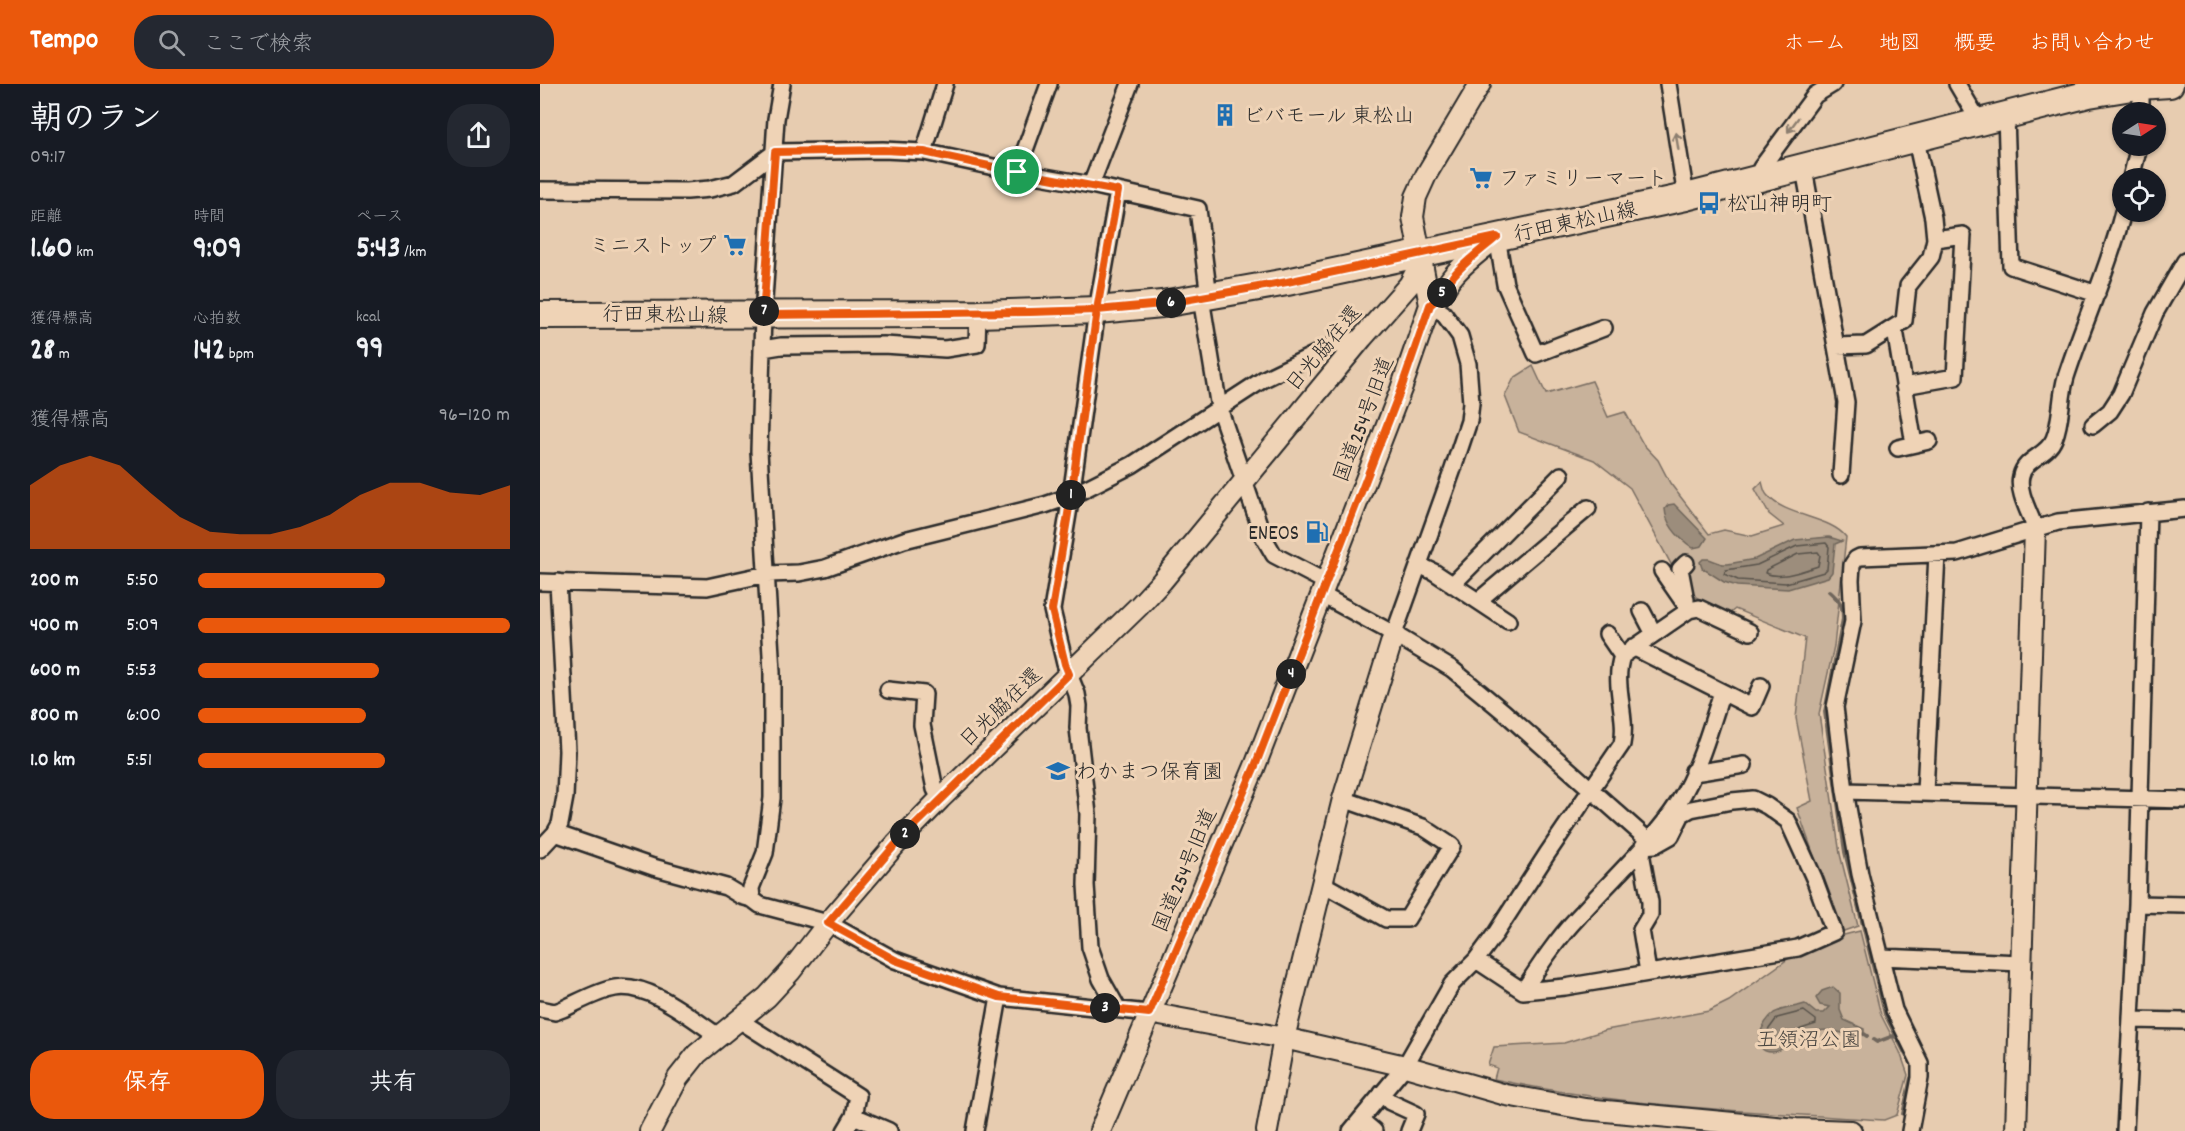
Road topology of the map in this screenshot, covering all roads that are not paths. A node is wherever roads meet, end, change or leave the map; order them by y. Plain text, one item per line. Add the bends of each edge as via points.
1 (783, 84) edge
2 (945, 84) edge
3 (1049, 84) edge
4 (1130, 84) edge
5 (1479, 84) edge
6 (1668, 84) edge
7 (1833, 84) edge
8 (1958, 84) edge
9 (2170, 84) edge
10 (2141, 86) junction
11 (2141, 102) edge
12 (2006, 116) junction
13 (1980, 123) junction
14 (1916, 140) junction
15 (775, 152) junction
16 (924, 152) junction
17 (1804, 169) junction
18 (1017, 172) junction
19 (1762, 179) junction
20 (1091, 185) junction
21 (540, 190) edge
22 (1118, 191) junction
23 (1686, 197) junction
24 (2120, 222) edge
25 (1497, 237) junction
26 (1935, 239) junction
27 (1421, 254) junction
28 (2185, 261) edge
29 (2097, 294) junction
30 (1205, 298) junction
31 (1430, 305) junction
32 (1097, 310) junction
33 (978, 314) junction
34 (540, 315) edge
35 (763, 315) junction
36 (1604, 327) dead end
37 (1892, 328) junction
38 (1362, 338) junction
39 (1836, 346) junction
40 (763, 349) junction
41 (1904, 386) junction
42 (1219, 408) junction
43 (2093, 425) dead end
44 (1898, 448) dead end
45 (1562, 475) dead end
46 (1841, 475) dead end
47 (1244, 482) junction
48 (1071, 496) junction
49 (1588, 508) dead end
50 (2185, 509) edge
51 (2148, 512) junction
52 (2035, 528) junction
53 (1937, 554) junction
54 (1686, 563) dead end
55 (1419, 565) junction
56 (1662, 572) dead end
57 (768, 574) junction
58 (540, 582) edge
59 (558, 582) junction
60 (1452, 585) junction
61 (1324, 589) junction
62 (1478, 601) junction
63 (1688, 608) junction
64 (1642, 611) dead end
65 (1508, 621) dead end
66 (1750, 632) dead end
67 (1394, 634) junction
68 (1607, 634) dead end
69 (1654, 634) junction
70 (1628, 651) junction
71 (1069, 674) junction
72 (1761, 686) dead end
73 (888, 690) dead end
74 (1722, 692) junction
75 (1744, 765) dead end
76 (1694, 771) junction
77 (1591, 790) junction
78 (1845, 790) junction
79 (1925, 792) junction
80 (2027, 795) junction
81 (940, 799) junction
82 (1343, 799) junction
83 (2139, 799) junction
84 (2185, 801) edge
85 (555, 833) junction
86 (1645, 843) junction
87 (540, 849) edge
88 (1323, 884) junction
89 (752, 899) junction
90 (2137, 904) junction
91 (2185, 905) edge
92 (828, 923) junction
93 (1881, 957) junction
94 (1476, 960) junction
95 (2021, 963) junction
96 (1648, 972) junction
97 (1523, 991) junction
98 (999, 997) junction
99 (1118, 1009) junction
100 (540, 1010) edge
101 (1149, 1013) junction
102 (739, 1020) junction
103 (2131, 1020) junction
104 (2185, 1021) edge
105 (718, 1036) junction
106 (1284, 1038) junction
107 (1405, 1066) junction
108 (1382, 1093) junction
109 (854, 1116) junction
110 (1356, 1125) edge
111 (650, 1131) edge
112 (845, 1131) edge
113 (890, 1131) edge
114 (975, 1131) edge
115 (1100, 1131) edge
116 (1267, 1131) edge
117 (1374, 1131) edge
118 (1409, 1131) edge
119 (1851, 1131) edge
120 (1910, 1131) edge
121 (2016, 1131) edge
122 (2126, 1131) edge

1 - 15 street
2 - 16 street
3 - 18 street
4 - 20 street
5 - 27 street, 国道254号旧道 via 1416,197 1413,217
23 -> 6 street
7 -> 19 street via 1815,95 1761,168
8 - 13 street
9 - 10 main road, 行田東松山線
10 - 11 street
10 - 12 main road, 行田東松山線 via 2089,94
12 - 13 main road, 行田東松山線
12 - 29 street via 2012,266
13 - 14 main road, 行田東松山線
14 - 17 main road, 行田東松山線
14 - 26 street
15 - 16 street
15 - 21 street via 734,183 710,189
15 - 35 street
16 - 18 street
17 - 19 main road, 行田東松山線
17 - 39 street
18 - 20 street
19 - 23 main road, 行田東松山線
20 - 22 street
22 - 30 street via 1198,209
22 - 32 street
23 - 25 main road, 行田東松山線
24 - 29 street
25 - 27 main road, 行田東松山線
25 - 31 street via 1453,276 1438,300
25 - 36 street via 1505,284 1536,354
26 - 37 street via 1931,257 1908,286 1904,321
26 - 41 street via 1963,236 1956,377
27 - 30 main road, 行田東松山線
27 - 31 street, 国道254号旧道
27 - 38 street, 日光脇往還 via 1409,285
28 - 43 street via 2155,313 2121,394 2110,411
29 - 52 street via 2063,386 2055,438 2049,449 2021,474 2022,493
30 - 32 main road, 行田東松山線
30 - 42 street
31 - 55 street via 1443,313 1463,345 1471,403 1469,421
31 - 61 street, 国道254号旧道
32 - 33 main road, 行田東松山線
32 - 48 street
33 - 35 main road, 行田東松山線
33 - 40 street via 977,344 945,349 849,345
34 - 35 main road, 行田東松山線
35 - 40 street
37 - 39 street via 1866,345
37 - 41 street
38 - 42 street via 1332,346 1293,365
38 - 47 street, 日光脇往還
39 - 46 street via 1846,402
40 - 57 street via 759,451
41 - 44 street via 1921,443
42 - 47 street
42 - 48 street via 1132,465
45 - 60 street
47 - 61 street via 1274,555
47 - 71 street, 日光脇往還 via 1139,606
48 - 57 street via 904,540 825,568
48 - 71 street via 1052,610
49 - 62 street
50 - 51 street
51 - 52 street
51 - 83 street
52 - 53 street via 1957,553
52 - 80 street
53 - 78 street via 1860,557 1852,565 1853,621 1835,707
53 - 79 street
54 - 63 street via 1680,569
55 - 60 street
55 - 67 street
56 - 63 street
57 - 59 street via 707,587
57 - 89 street via 772,798 765,853 751,888
58 - 59 street
59 - 85 street via 567,752 563,814
60 - 62 street
61 - 67 street
61 - 101 street, 国道254号旧道 via 1255,766
62 - 65 street
63 - 66 street via 1699,608
63 - 69 street
64 - 69 street
67 - 77 street via 1452,669
67 - 82 street
68 - 70 street
69 - 70 street
70 - 74 street
70 - 77 street via 1618,678 1624,726 1622,744
71 - 81 street, 日光脇往還
71 - 99 street via 1077,694 1088,814 1086,885 1090,947 1101,979
72 - 74 street via 1752,707
73 - 81 street via 924,694 922,725
74 - 76 street
75 - 76 street
76 - 86 street via 1678,803
77 - 86 street
77 - 94 street
78 - 79 street
78 - 93 street via 1860,874
79 - 80 street
80 - 83 street
80 - 95 street
81 - 92 street, 日光脇往還
82 - 88 street
82 - 88 street via 1423,828 1452,846 1407,919 1386,919
83 - 84 street
83 - 90 street
85 - 87 street
85 - 89 street via 653,867 726,886
86 - 96 street via 1642,858 1650,915 1641,930
86 - 96 street via 1655,845 1671,836 1682,814 1692,809 1753,799 1788,821 1834,932 1798,948
86 - 97 street via 1575,919
88 - 106 street
89 - 92 street via 759,905
90 - 91 street
90 - 103 street
92 - 98 street via 895,960
92 - 102 street, 日光脇往還 via 790,972
93 - 95 street
93 - 120 street via 1894,1010 1920,1063
94 - 97 street
94 - 107 street via 1452,984
95 - 121 street
96 - 97 street
98 - 99 street
98 - 114 street
99 - 101 street
100 - 105 street via 563,1009 616,988 636,989 665,1001
101 - 106 street
101 - 115 street, 国道254号旧道
102 - 105 street, 日光脇往還
102 - 109 street via 858,1096
103 - 104 street
103 - 122 street
105 - 111 street, 日光脇往還 via 688,1065
106 - 107 street
106 - 116 street
107 - 108 street
107 - 119 street via 1506,1095 1585,1109
108 - 110 street
108 - 118 street via 1390,1102 1416,1114
109 - 112 street
109 - 113 street
110 - 117 street

